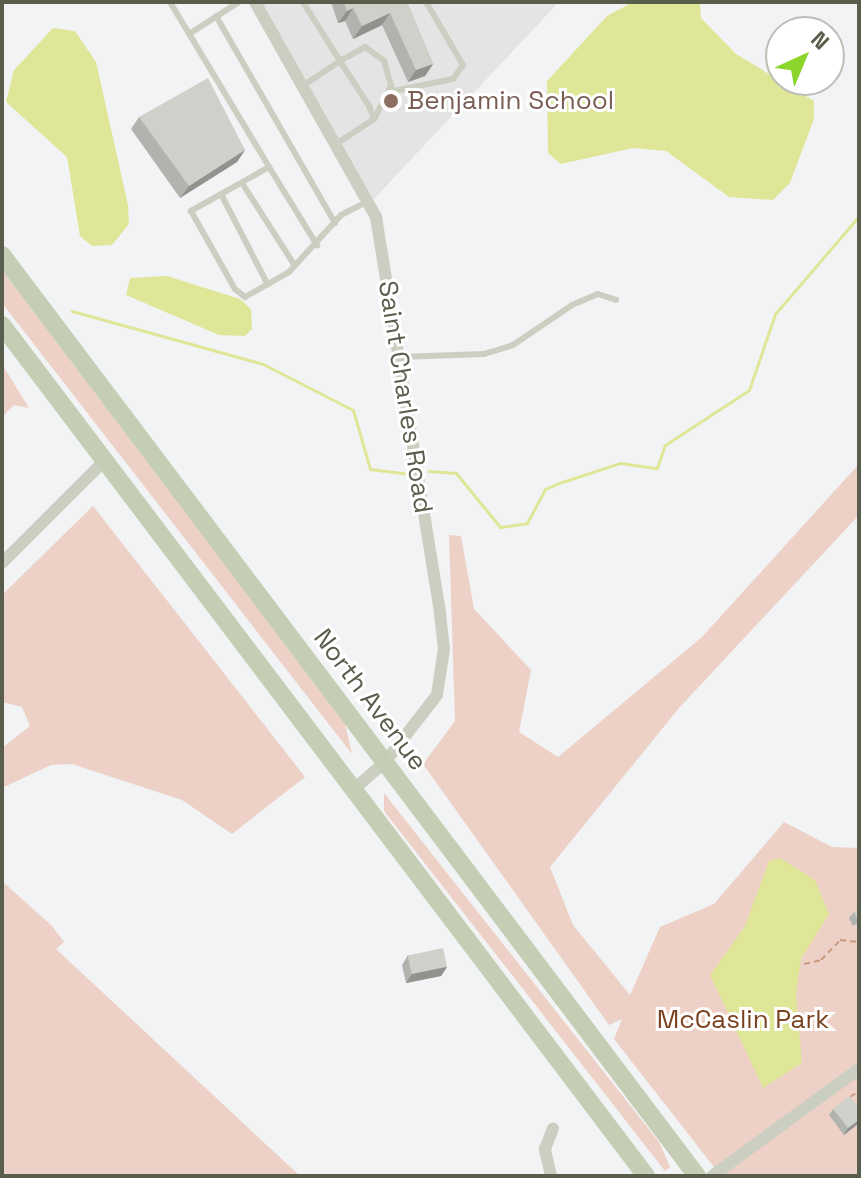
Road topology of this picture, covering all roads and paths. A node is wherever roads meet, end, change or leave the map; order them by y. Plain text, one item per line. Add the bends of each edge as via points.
1 (170, 2) edge
2 (239, 2) edge
3 (255, 2) edge
4 (303, 2) edge
5 (426, 2) edge
6 (216, 16) junction
7 (189, 34) junction
8 (340, 61) junction
9 (304, 85) junction
10 (389, 92) junction
11 (374, 119) junction
12 (336, 144) junction
13 (269, 167) junction
14 (242, 183) junction
15 (221, 194) junction
16 (368, 201) junction
17 (335, 223) junction
18 (317, 245) junction
19 (2, 255) edge
20 (295, 266) junction
21 (268, 285) junction
22 (616, 300) dead end
23 (2, 325) edge
24 (399, 357) junction
25 (104, 461) junction
26 (2, 563) edge
27 (385, 762) junction
28 (354, 789) junction
29 (859, 942) edge
30 (804, 964) dead end
31 (859, 1069) edge
32 (859, 1091) edge
33 (852, 1109) edge
34 (553, 1128) dead end
35 (551, 1176) edge
36 (646, 1176) edge
37 (697, 1176) edge
38 (712, 1176) edge

1 - 7 lane
2 - 6 lane
3 - 9 street, Saint Charles Road
4 - 8 lane
5 - 10 lane via 463,65 453,79
6 - 7 lane
6 - 17 lane
7 - 13 lane
8 - 9 lane
8 - 10 lane via 365,47 384,61
8 - 11 lane
9 - 12 street, Saint Charles Road
10 - 11 lane
11 - 12 lane
12 - 16 street, Saint Charles Road
13 - 14 lane
13 - 18 lane
14 - 15 lane
14 - 20 lane
15 - 21 lane
15 - 21 lane via 191,211 235,289 245,297
16 - 17 lane
16 - 24 street, Saint Charles Road
17 - 18 lane
18 - 20 lane
19 - 27 main road, North Avenue
20 - 21 lane
22 - 24 lane via 598,294 513,345 484,354
23 - 25 main road
24 - 27 street, Saint Charles Road via 444,649 437,695
25 - 26 street
25 - 28 main road
27 - 28 street, Saint Charles Road
27 - 37 main road, North Avenue
28 - 36 main road
29 - 30 path via 840,940 821,960
31 - 38 street
32 - 33 path via 846,1101
34 - 35 street via 545,1149

